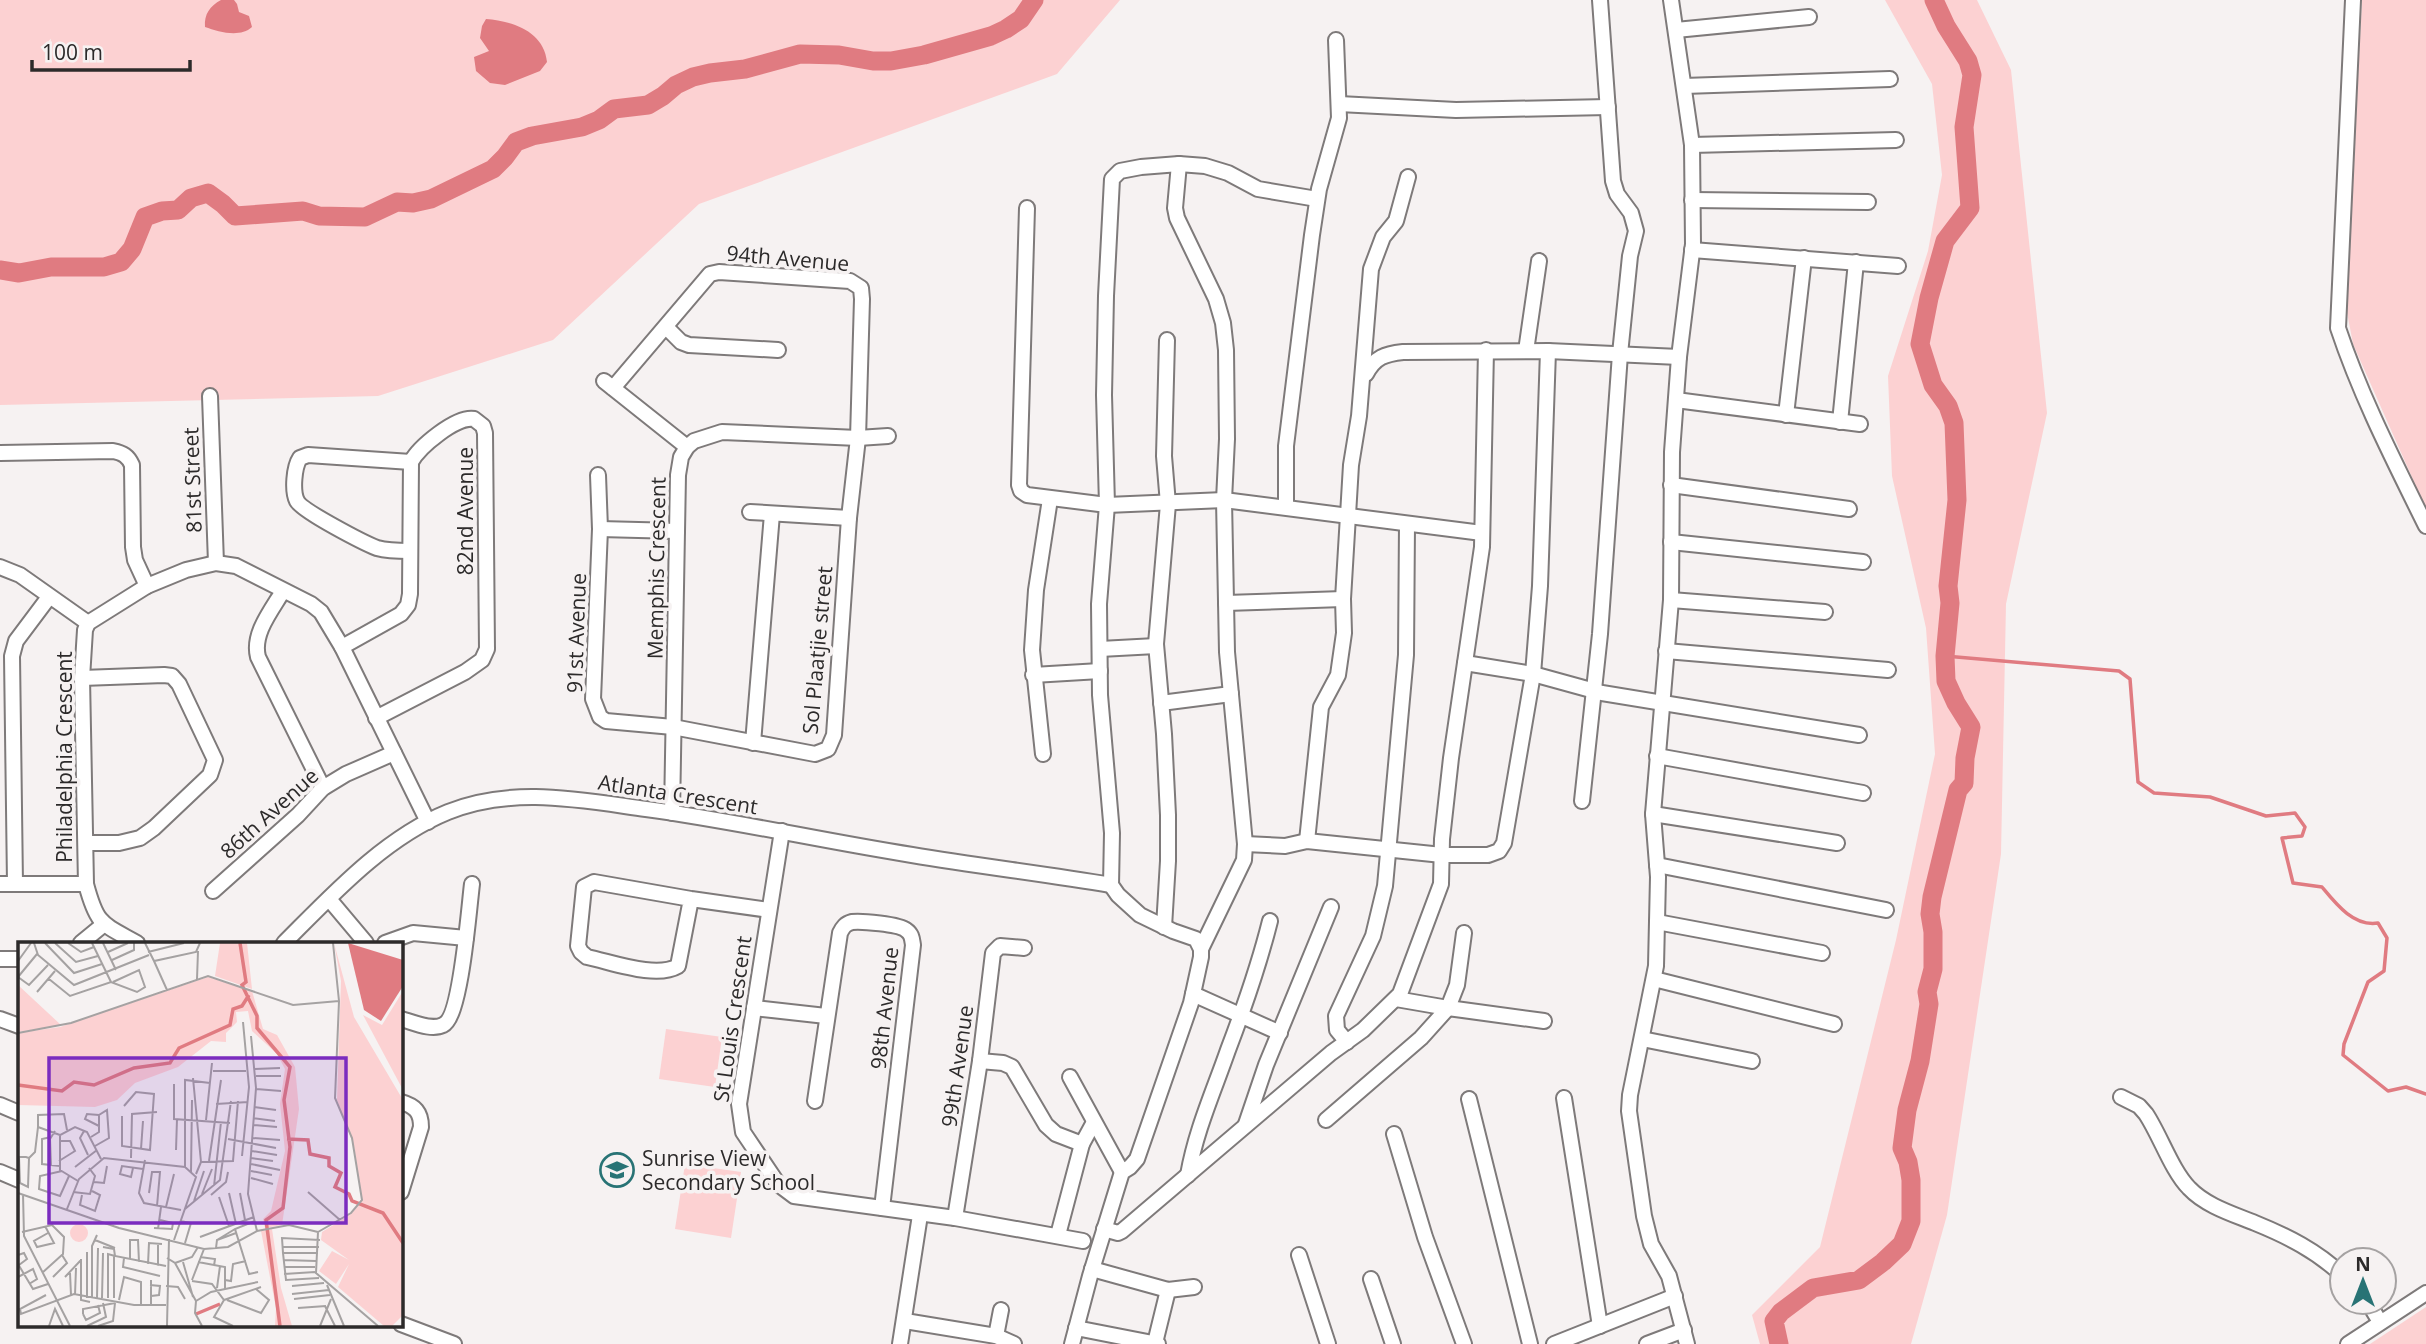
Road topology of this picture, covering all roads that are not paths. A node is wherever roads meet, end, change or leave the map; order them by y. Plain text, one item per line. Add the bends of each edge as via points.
1 (1600, 0) edge
2 (1671, 0) edge
3 (2353, 0) edge
4 (1809, 17) dead end
5 (1676, 30) junction
6 (1336, 40) dead end
7 (1890, 79) dead end
8 (1684, 86) junction
9 (1339, 104) junction
10 (1608, 107) junction
11 (1896, 140) dead end
12 (1692, 145) junction
13 (1179, 164) junction
14 (1408, 177) dead end
15 (1317, 199) junction
16 (1692, 200) junction
17 (1868, 202) dead end
18 (1027, 208) dead end
19 (1692, 250) junction
20 (1804, 258) junction
21 (1539, 261) dead end
22 (1856, 262) junction
23 (1898, 267) dead end
24 (666, 327) junction
25 (1167, 340) dead end
26 (778, 350) dead end
27 (1486, 350) junction
28 (1527, 351) junction
29 (1548, 351) junction
30 (1620, 354) junction
31 (1679, 357) junction
32 (1363, 378) junction
33 (210, 396) dead end
34 (1676, 400) junction
35 (1786, 415) junction
36 (1840, 422) junction
37 (1860, 424) dead end
38 (888, 436) dead end
39 (858, 438) junction
40 (687, 447) junction
41 (0, 453) edge
42 (411, 462) junction
43 (598, 475) dead end
44 (1671, 485) junction
45 (1050, 499) junction
46 (1224, 500) junction
47 (1168, 504) junction
48 (1107, 505) junction
49 (1286, 507) junction
50 (1849, 509) dead end
51 (750, 512) dead end
52 (772, 514) junction
53 (1348, 514) junction
54 (849, 518) junction
55 (1407, 524) junction
56 (2426, 526) edge
57 (600, 529) junction
58 (677, 531) junction
59 (1482, 533) junction
60 (1671, 542) junction
61 (410, 551) junction
62 (1863, 562) dead end
63 (216, 563) junction
64 (0, 567) edge
65 (147, 586) junction
66 (283, 591) junction
67 (49, 597) junction
68 (1343, 598) junction
69 (1671, 600) junction
70 (1226, 603) junction
71 (1825, 612) dead end
72 (88, 623) junction
73 (7, 645) edge
74 (1156, 646) junction
75 (342, 647) junction
76 (1100, 649) junction
77 (1666, 651) junction
78 (1465, 663) junction
79 (1888, 670) dead end
80 (1100, 671) junction
81 (1533, 674) junction
82 (1033, 675) junction
83 (82, 678) junction
84 (1592, 690) junction
85 (1231, 694) junction
86 (1661, 702) junction
87 (1161, 703) junction
88 (376, 718) junction
89 (673, 727) junction
90 (1859, 736) dead end
91 (753, 743) junction
92 (394, 753) junction
93 (1043, 754) dead end
94 (1657, 756) junction
95 (323, 788) junction
96 (1863, 793) dead end
97 (1582, 801) dead end
98 (672, 813) junction
99 (1653, 814) junction
100 (428, 822) junction
101 (782, 831) junction
102 (1307, 841) junction
103 (1837, 843) dead end
104 (86, 844) junction
105 (1245, 844) junction
106 (1388, 850) junction
107 (1442, 855) junction
108 (1657, 865) junction
109 (0, 884) edge
110 (15, 884) junction
111 (86, 884) junction
112 (472, 884) dead end
113 (1111, 885) junction
114 (213, 891) dead end
115 (329, 899) junction
116 (691, 899) junction
117 (1331, 907) dead end
118 (769, 910) junction
119 (1886, 910) dead end
120 (1270, 921) dead end
121 (1657, 922) junction
122 (103, 925) junction
123 (1164, 927) junction
124 (1464, 933) dead end
125 (466, 938) junction
126 (82, 942) edge
127 (135, 942) edge
128 (285, 942) edge
129 (365, 942) edge
130 (388, 942) edge
131 (1024, 948) dead end
132 (1201, 949) junction
133 (1822, 953) dead end
134 (0, 959) edge
135 (18, 959) edge
136 (1654, 979) junction
137 (1193, 994) junction
138 (1395, 999) junction
139 (754, 1008) junction
140 (1448, 1008) junction
141 (826, 1016) junction
142 (1240, 1016) junction
143 (0, 1018) edge
144 (402, 1019) edge
145 (1544, 1021) dead end
146 (1834, 1024) dead end
147 (18, 1026) edge
148 (1280, 1033) junction
149 (1642, 1039) junction
150 (1347, 1042) junction
151 (980, 1061) junction
152 (1752, 1061) dead end
153 (1070, 1077) dead end
154 (2120, 1097) dead end
155 (1564, 1098) dead end
156 (1469, 1099) dead end
157 (815, 1101) dead end
158 (402, 1102) edge
159 (0, 1105) edge
160 (18, 1113) edge
161 (1326, 1120) dead end
162 (1094, 1122) junction
163 (1245, 1125) junction
164 (1394, 1135) dead end
165 (1082, 1144) junction
166 (0, 1172) edge
167 (1122, 1172) junction
168 (1188, 1175) junction
169 (18, 1180) edge
170 (402, 1189) edge
171 (883, 1208) junction
172 (920, 1214) junction
173 (955, 1218) junction
174 (1104, 1229) junction
175 (1058, 1235) junction
176 (1083, 1241) dead end
177 (1299, 1255) dead end
178 (2328, 1264) edge
179 (1092, 1269) junction
180 (1371, 1279) dead end
181 (1194, 1287) dead end
182 (1168, 1290) junction
183 (2426, 1293) edge
184 (1675, 1296) junction
185 (1001, 1310) dead end
186 (2376, 1316) edge
187 (905, 1321) junction
188 (2380, 1322) junction
189 (402, 1324) edge
190 (1600, 1326) junction
191 (1076, 1328) junction
192 (996, 1336) junction
193 (1685, 1337) edge
194 (454, 1344) edge
195 (900, 1344) edge
196 (1014, 1344) edge
197 (1072, 1344) edge
198 (1157, 1344) edge
199 (1328, 1344) edge
200 (1393, 1344) edge
201 (1464, 1344) edge
202 (1530, 1344) edge
203 (1554, 1344) edge
204 (1647, 1344) edge
205 (2348, 1344) edge

1 - 10 street
2 - 5 street
3 - 56 street via 2338,328 2372,414
4 - 5 street
5 - 8 street
6 - 9 street
7 - 8 street
8 - 12 street
9 - 10 street via 1456,110
9 - 15 street
10 - 30 street via 1614,181 1636,231
11 - 12 street
12 - 16 street
13 - 15 street via 1205,166 1258,188
13 - 46 street via 1177,218 1223,323
13 - 48 street via 1120,171 1112,179 1104,395
14 - 32 street via 1396,221 1383,237 1371,269
15 - 49 street via 1286,446
16 - 17 street
16 - 19 street
18 - 45 street via 1019,485 1027,495
19 - 20 street
19 - 31 street
20 - 22 street
20 - 35 street
21 - 28 street
22 - 23 street
22 - 36 street
24 - 26 street via 689,345
24 - 39 street, 94th Avenue via 710,274 856,283 862,299
24 - 40 street, 94th Avenue via 608,385
25 - 47 street via 1164,457
27 - 28 street
27 - 32 street via 1385,354 1375,359
27 - 59 street
28 - 29 street
29 - 30 street
29 - 81 street
30 - 31 street
30 - 84 street
31 - 34 street
32 - 53 street
33 - 63 street, 81st Street
34 - 35 street
34 - 44 street
35 - 36 street
36 - 37 street
38 - 39 street
39 - 40 street via 722,432
39 - 54 street, Sol Plaatjie street
40 - 58 street, Memphis Crescent via 678,475
41 - 65 street via 113,451 129,458 133,547
42 - 61 street
42 - 61 street via 308,455 296,463 295,495 303,509 366,543 379,549
42 - 88 street, 82nd Avenue via 416,452 459,420 474,419 483,426 487,649 482,660 465,672
43 - 57 street, 91st Avenue
44 - 50 street
44 - 60 street
45 - 48 street
45 - 82 street via 1036,590
46 - 47 street
46 - 49 street
46 - 70 street
47 - 48 street
47 - 74 street
48 - 76 street
49 - 53 street
51 - 52 street
52 - 54 street
52 - 91 street
53 - 55 street
53 - 68 street
54 - 91 street, Sol Plaatjie street via 832,743 815,754
55 - 59 street
55 - 106 street via 1406,655
57 - 58 street
57 - 89 street, 91st Avenue via 593,699 597,714 606,721
58 - 89 street, Memphis Crescent
59 - 78 street
60 - 62 street
60 - 69 street
61 - 75 street via 408,605 401,614
63 - 65 street, Philadelphia Crescent
63 - 66 street via 236,566
64 - 67 street via 20,575
65 - 72 street, Philadelphia Crescent
66 - 75 street via 321,612
66 - 95 street via 255,648
67 - 72 street
67 - 73 street
68 - 70 street
68 - 102 street via 1338,675 1321,707
69 - 71 street
69 - 77 street
70 - 85 street
72 - 83 street, Philadelphia Crescent
73 - 110 street
74 - 76 street
74 - 87 street
75 - 88 street
76 - 80 street
77 - 79 street
77 - 86 street
78 - 81 street
78 - 107 street
80 - 82 street
80 - 113 street via 1112,833
81 - 84 street
81 - 107 street via 1504,844 1488,855
82 - 93 street
83 - 104 street, Philadelphia Crescent
83 - 104 street via 172,676 215,760 210,775 140,838
84 - 86 street
84 - 97 street
85 - 87 street
85 - 105 street
86 - 90 street
86 - 94 street
87 - 123 street via 1168,861
88 - 92 street
89 - 91 street, Sol Plaatjie street
89 - 98 street, Memphis Crescent
92 - 95 street, 86th Avenue
92 - 100 street
94 - 96 street
94 - 99 street
95 - 114 street, 86th Avenue
98 - 100 street, Atlanta Crescent via 526,796 466,806
98 - 101 street, Atlanta Crescent
99 - 103 street
99 - 108 street
100 - 115 street, Atlanta Crescent via 386,848
101 - 113 street, Atlanta Crescent via 912,856
101 - 118 street, St Louis Crescent
102 - 105 street via 1285,846
102 - 106 street
104 - 111 street, Philadelphia Crescent
105 - 132 street via 1244,860
106 - 107 street
106 - 150 street via 1373,936 1336,1016 1337,1030
107 - 138 street via 1441,884
108 - 119 street
108 - 121 street
109 - 110 street
110 - 111 street
111 - 122 street, Philadelphia Crescent via 94,913
112 - 125 street
113 - 123 street via 1140,915
115 - 128 street, Atlanta Crescent
115 - 129 street
116 - 116 street via 588,884 581,898 581,953 670,971 678,966 682,954
116 - 118 street
117 - 148 street
118 - 139 street, St Louis Crescent
120 - 142 street
121 - 133 street
121 - 136 street
122 - 126 street
122 - 127 street
123 - 132 street via 1196,939
124 - 140 street via 1457,985
125 - 130 street via 413,933
125 - 144 street via 449,1021 433,1027
131 - 151 street, 99th Avenue via 1000,946 993,953
132 - 137 street
134 - 135 street
136 - 146 street
136 - 149 street
137 - 142 street
137 - 167 street via 1137,1158
138 - 140 street
138 - 150 street
139 - 141 street
139 - 171 street, St Louis Crescent via 739,1104 743,1132 784,1190 794,1196
140 - 145 street
140 - 161 street via 1421,1038
141 - 157 street, 98th Avenue
141 - 171 street, 98th Avenue via 837,940 844,925 853,922 905,929 913,945
142 - 148 street
142 - 168 street via 1194,1141
143 - 147 street
148 - 163 street
149 - 152 street
149 - 184 street via 1629,1111 1644,1216 1651,1244
150 - 163 street
151 - 165 street via 1012,1067 1046,1125
151 - 173 street, 99th Avenue
153 - 162 street
154 - 178 street via 2146,1114 2180,1176 2205,1201 2305,1245
155 - 190 street
156 - 202 street
158 - 170 street via 421,1117
159 - 160 street
162 - 165 street
162 - 167 street
163 - 168 street
164 - 201 street
165 - 175 street
166 - 169 street
167 - 174 street
168 - 174 street via 1122,1231
171 - 172 street, St Louis Crescent
172 - 173 street, St Louis Crescent
172 - 187 street
173 - 175 street, St Louis Crescent
174 - 179 street
175 - 176 street, St Louis Crescent
177 - 199 street
179 - 182 street
179 - 191 street
180 - 200 street
181 - 182 street
182 - 198 street
183 - 188 street
184 - 190 street
184 - 193 street
185 - 192 street
186 - 188 street
187 - 192 street
187 - 195 street
188 - 205 street
189 - 194 street
190 - 203 street
191 - 197 street
191 - 198 street
192 - 196 street
193 - 204 street

